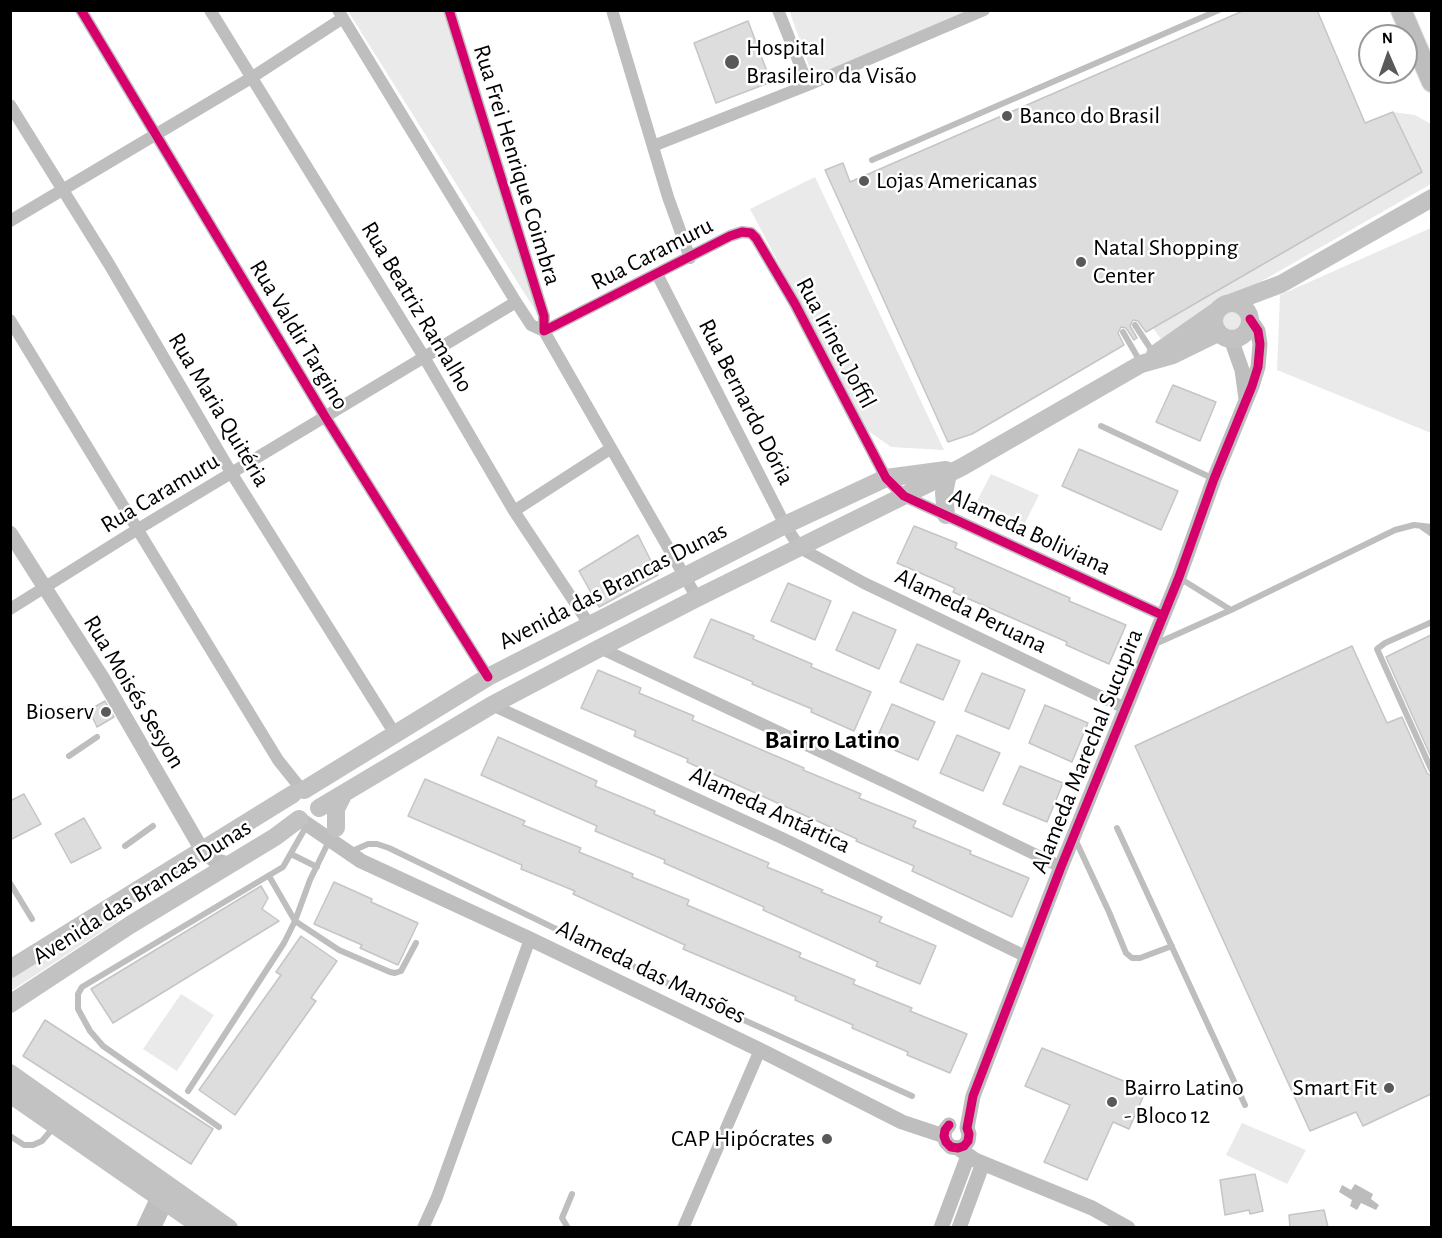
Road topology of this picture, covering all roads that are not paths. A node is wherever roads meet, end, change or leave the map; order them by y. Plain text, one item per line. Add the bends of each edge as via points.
1 (81, 10) edge
2 (210, 10) edge
3 (449, 10) edge
4 (612, 10) edge
5 (778, 10) edge
6 (984, 10) edge
7 (1219, 10) edge
8 (1401, 10) edge
9 (341, 14) edge
10 (251, 78) junction
11 (1431, 82) edge
12 (808, 85) junction
13 (10, 105) edge
14 (157, 135) junction
15 (653, 146) junction
16 (872, 160) dead end
17 (62, 189) junction
18 (1431, 198) edge
19 (10, 221) edge
20 (746, 232) joint
21 (690, 258) junction
22 (657, 274) junction
23 (516, 303) junction
24 (1244, 311) junction
25 (1215, 312) junction
26 (10, 320) edge
27 (1135, 325) dead end
28 (544, 331) junction
29 (1123, 333) dead end
30 (1225, 336) junction
31 (424, 357) junction
32 (1148, 360) junction
33 (1246, 399) junction
34 (326, 418) junction
35 (1101, 426) dead end
36 (610, 449) junction
37 (955, 471) junction
38 (232, 474) junction
39 (886, 478) junction
40 (1214, 479) junction
41 (904, 496) junction
42 (514, 511) junction
43 (946, 515) junction
44 (785, 525) junction
45 (1421, 526) junction
46 (1431, 527) edge
47 (138, 529) junction
48 (10, 533) edge
49 (1431, 534) edge
50 (800, 548) junction
51 (685, 576) junction
52 (1179, 578) junction
53 (44, 588) junction
54 (697, 598) junction
55 (10, 609) edge
56 (1231, 610) junction
57 (1162, 615) junction
58 (1431, 622) edge
59 (590, 624) junction
60 (1150, 647) junction
61 (600, 648) junction
62 (488, 677) junction
63 (492, 705) junction
64 (1125, 708) junction
65 (395, 734) junction
66 (97, 737) dead end
67 (69, 756) dead end
68 (1431, 771) edge
69 (298, 792) junction
70 (344, 793) junction
71 (319, 808) junction
72 (302, 821) junction
73 (153, 826) dead end
74 (1117, 828) dead end
75 (333, 834) junction
76 (1073, 836) junction
77 (125, 846) dead end
78 (202, 850) junction
79 (291, 854) junction
80 (354, 854) junction
81 (228, 864) junction
82 (316, 867) junction
83 (1061, 867) junction
84 (269, 876) junction
85 (10, 883) edge
86 (117, 904) junction
87 (32, 919) dead end
88 (295, 921) junction
89 (130, 926) junction
90 (530, 939) junction
91 (416, 943) dead end
92 (1172, 946) junction
93 (1027, 957) junction
94 (10, 969) edge
95 (10, 1004) edge
96 (760, 1050) junction
97 (10, 1073) edge
98 (188, 1091) dead end
99 (10, 1094) edge
100 (912, 1096) dead end
101 (1245, 1105) dead end
102 (55, 1125) junction
103 (219, 1127) dead end
104 (10, 1136) edge
105 (959, 1137) junction
106 (983, 1162) junction
107 (572, 1194) dead end
108 (162, 1200) junction
109 (142, 1227) edge
110 (155, 1227) edge
111 (203, 1227) edge
112 (229, 1227) edge
113 (423, 1227) edge
114 (568, 1227) edge
115 (683, 1227) edge
116 (941, 1227) edge
117 (959, 1227) edge
118 (1128, 1227) edge

1 - 14 street, Rua Valdir Targino
2 - 10 street, Rua Beatriz Ramalho
3 - 28 street, Rua Frei Henrique Coimbra via 544,316
4 - 15 street
5 - 12 street
6 - 12 street
7 - 16 lane
8 - 11 main road
9 - 10 street
9 - 23 street
10 - 14 street
10 - 31 street, Rua Beatriz Ramalho
12 - 15 street
13 - 17 street, Rua Maria Quitéria
14 - 17 street
14 - 34 street, Rua Valdir Targino
15 - 21 street
17 - 19 street
17 - 38 street, Rua Maria Quitéria
18 - 24 main road via 1281,284
20 - 21 street, Rua Caramuru via 738,232
20 - 39 street, Rua Irineu Joffil via 756,238 795,304
21 - 22 street, Rua Caramuru
22 - 28 street, Rua Caramuru
22 - 44 street, Rua Bernardo Dória
23 - 28 street via 531,325
23 - 31 street, Rua Caramuru
24 - 25 main road via 1223,304
24 - 30 main road via 1248,330 1244,335
24 - 33 street, Alameda Marechal Sucupira via 1258,331 1260,348 1258,367
25 - 30 main road via 1214,326
25 - 32 main road, Avenida das Brancas Dunas
26 - 47 street
27 - 32 lane
28 - 36 street
29 - 32 lane
30 - 32 main road, Avenida das Brancas Dunas
30 - 33 street, Alameda Marechal Sucupira via 1242,370
31 - 34 street, Rua Caramuru
31 - 42 street, Rua Beatriz Ramalho
32 - 37 main road, Avenida das Brancas Dunas
33 - 40 street, Alameda Marechal Sucupira
34 - 38 street, Rua Caramuru
34 - 62 street, Rua Valdir Targino
35 - 40 lane
36 - 42 street
36 - 51 street
37 - 39 main road, Avenida das Brancas Dunas
37 - 41 main road, Avenida das Brancas Dunas
37 - 43 main road via 944,493
38 - 47 street, Rua Caramuru
38 - 65 street, Rua Maria Quitéria
39 - 41 street, Alameda Boliviana
39 - 44 main road, Avenida das Brancas Dunas
40 - 52 street, Alameda Marechal Sucupira
41 - 43 street, Alameda Boliviana
41 - 50 main road, Avenida das Brancas Dunas
42 - 59 street, Rua Beatriz Ramalho
43 - 57 street, Alameda Boliviana
44 - 50 street, Rua Bernardo Dória
44 - 51 main road, Avenida das Brancas Dunas
45 - 46 lane
45 - 49 lane
45 - 56 lane via 1395,530
47 - 53 street, Rua Caramuru
47 - 69 street
48 - 53 street, Rua Moisés Sesyon
50 - 54 main road, Avenida das Brancas Dunas
50 - 64 street, Alameda Peruana via 864,583
51 - 54 street
51 - 59 main road, Avenida das Brancas Dunas
52 - 56 lane
52 - 57 street, Alameda Marechal Sucupira
53 - 55 street, Rua Caramuru
53 - 78 street, Rua Moisés Sesyon via 103,679
54 - 61 main road, Avenida das Brancas Dunas
56 - 60 lane
57 - 60 street, Alameda Marechal Sucupira
58 - 68 lane via 1377,649
59 - 62 main road, Avenida das Brancas Dunas
60 - 64 street, Alameda Marechal Sucupira
61 - 63 main road, Avenida das Brancas Dunas
61 - 83 street
62 - 65 main road, Avenida das Brancas Dunas
63 - 70 main road, Avenida das Brancas Dunas
63 - 93 street, Alameda Antártica via 784,839
64 - 76 street, Alameda Marechal Sucupira
65 - 69 main road, Avenida das Brancas Dunas
66 - 67 lane
69 - 71 main road via 315,795
69 - 72 main road via 288,807 292,816
69 - 78 main road, Avenida das Brancas Dunas
70 - 71 main road, Avenida das Brancas Dunas
70 - 75 main road via 336,809
71 - 72 main road via 310,819
71 - 75 street, Alameda das Mansões
72 - 75 street, Alameda das Mansões
72 - 79 lane
72 - 81 main road, Avenida das Brancas Dunas
73 - 77 lane
74 - 92 lane
75 - 80 street, Alameda das Mansões
75 - 82 lane
76 - 83 street, Alameda Marechal Sucupira
76 - 92 lane via 1126,953 1131,958 1140,958
78 - 81 street via 214,860
78 - 86 main road, Avenida das Brancas Dunas
79 - 82 lane
79 - 84 lane via 283,867
80 - 90 street, Alameda das Mansões
80 - 100 lane via 372,844 389,848 746,1021
81 - 89 main road, Avenida das Brancas Dunas
82 - 88 lane
83 - 93 street, Alameda Marechal Sucupira
84 - 88 lane
84 - 103 lane via 82,987 78,994 78,1009 103,1046
85 - 87 lane
86 - 89 main road
86 - 94 main road, Avenida das Brancas Dunas
88 - 91 lane via 339,950 390,972 401,971
88 - 98 lane via 264,976
89 - 95 main road, Avenida das Brancas Dunas
90 - 96 street, Alameda das Mansões
90 - 113 street
92 - 101 lane
93 - 105 street, Alameda Marechal Sucupira
96 - 105 street, Alameda das Mansões via 902,1122
96 - 115 street
97 - 112 main road
99 - 102 main road
102 - 104 lane via 42,1141 33,1145 24,1145
102 - 108 main road
105 - 106 street, Alameda das Mansões
105 - 116 street, Alameda Marechal Sucupira
106 - 117 street
106 - 118 street, Alameda das Mansões
107 - 114 lane via 562,1218
108 - 109 street
108 - 110 street
108 - 111 main road

